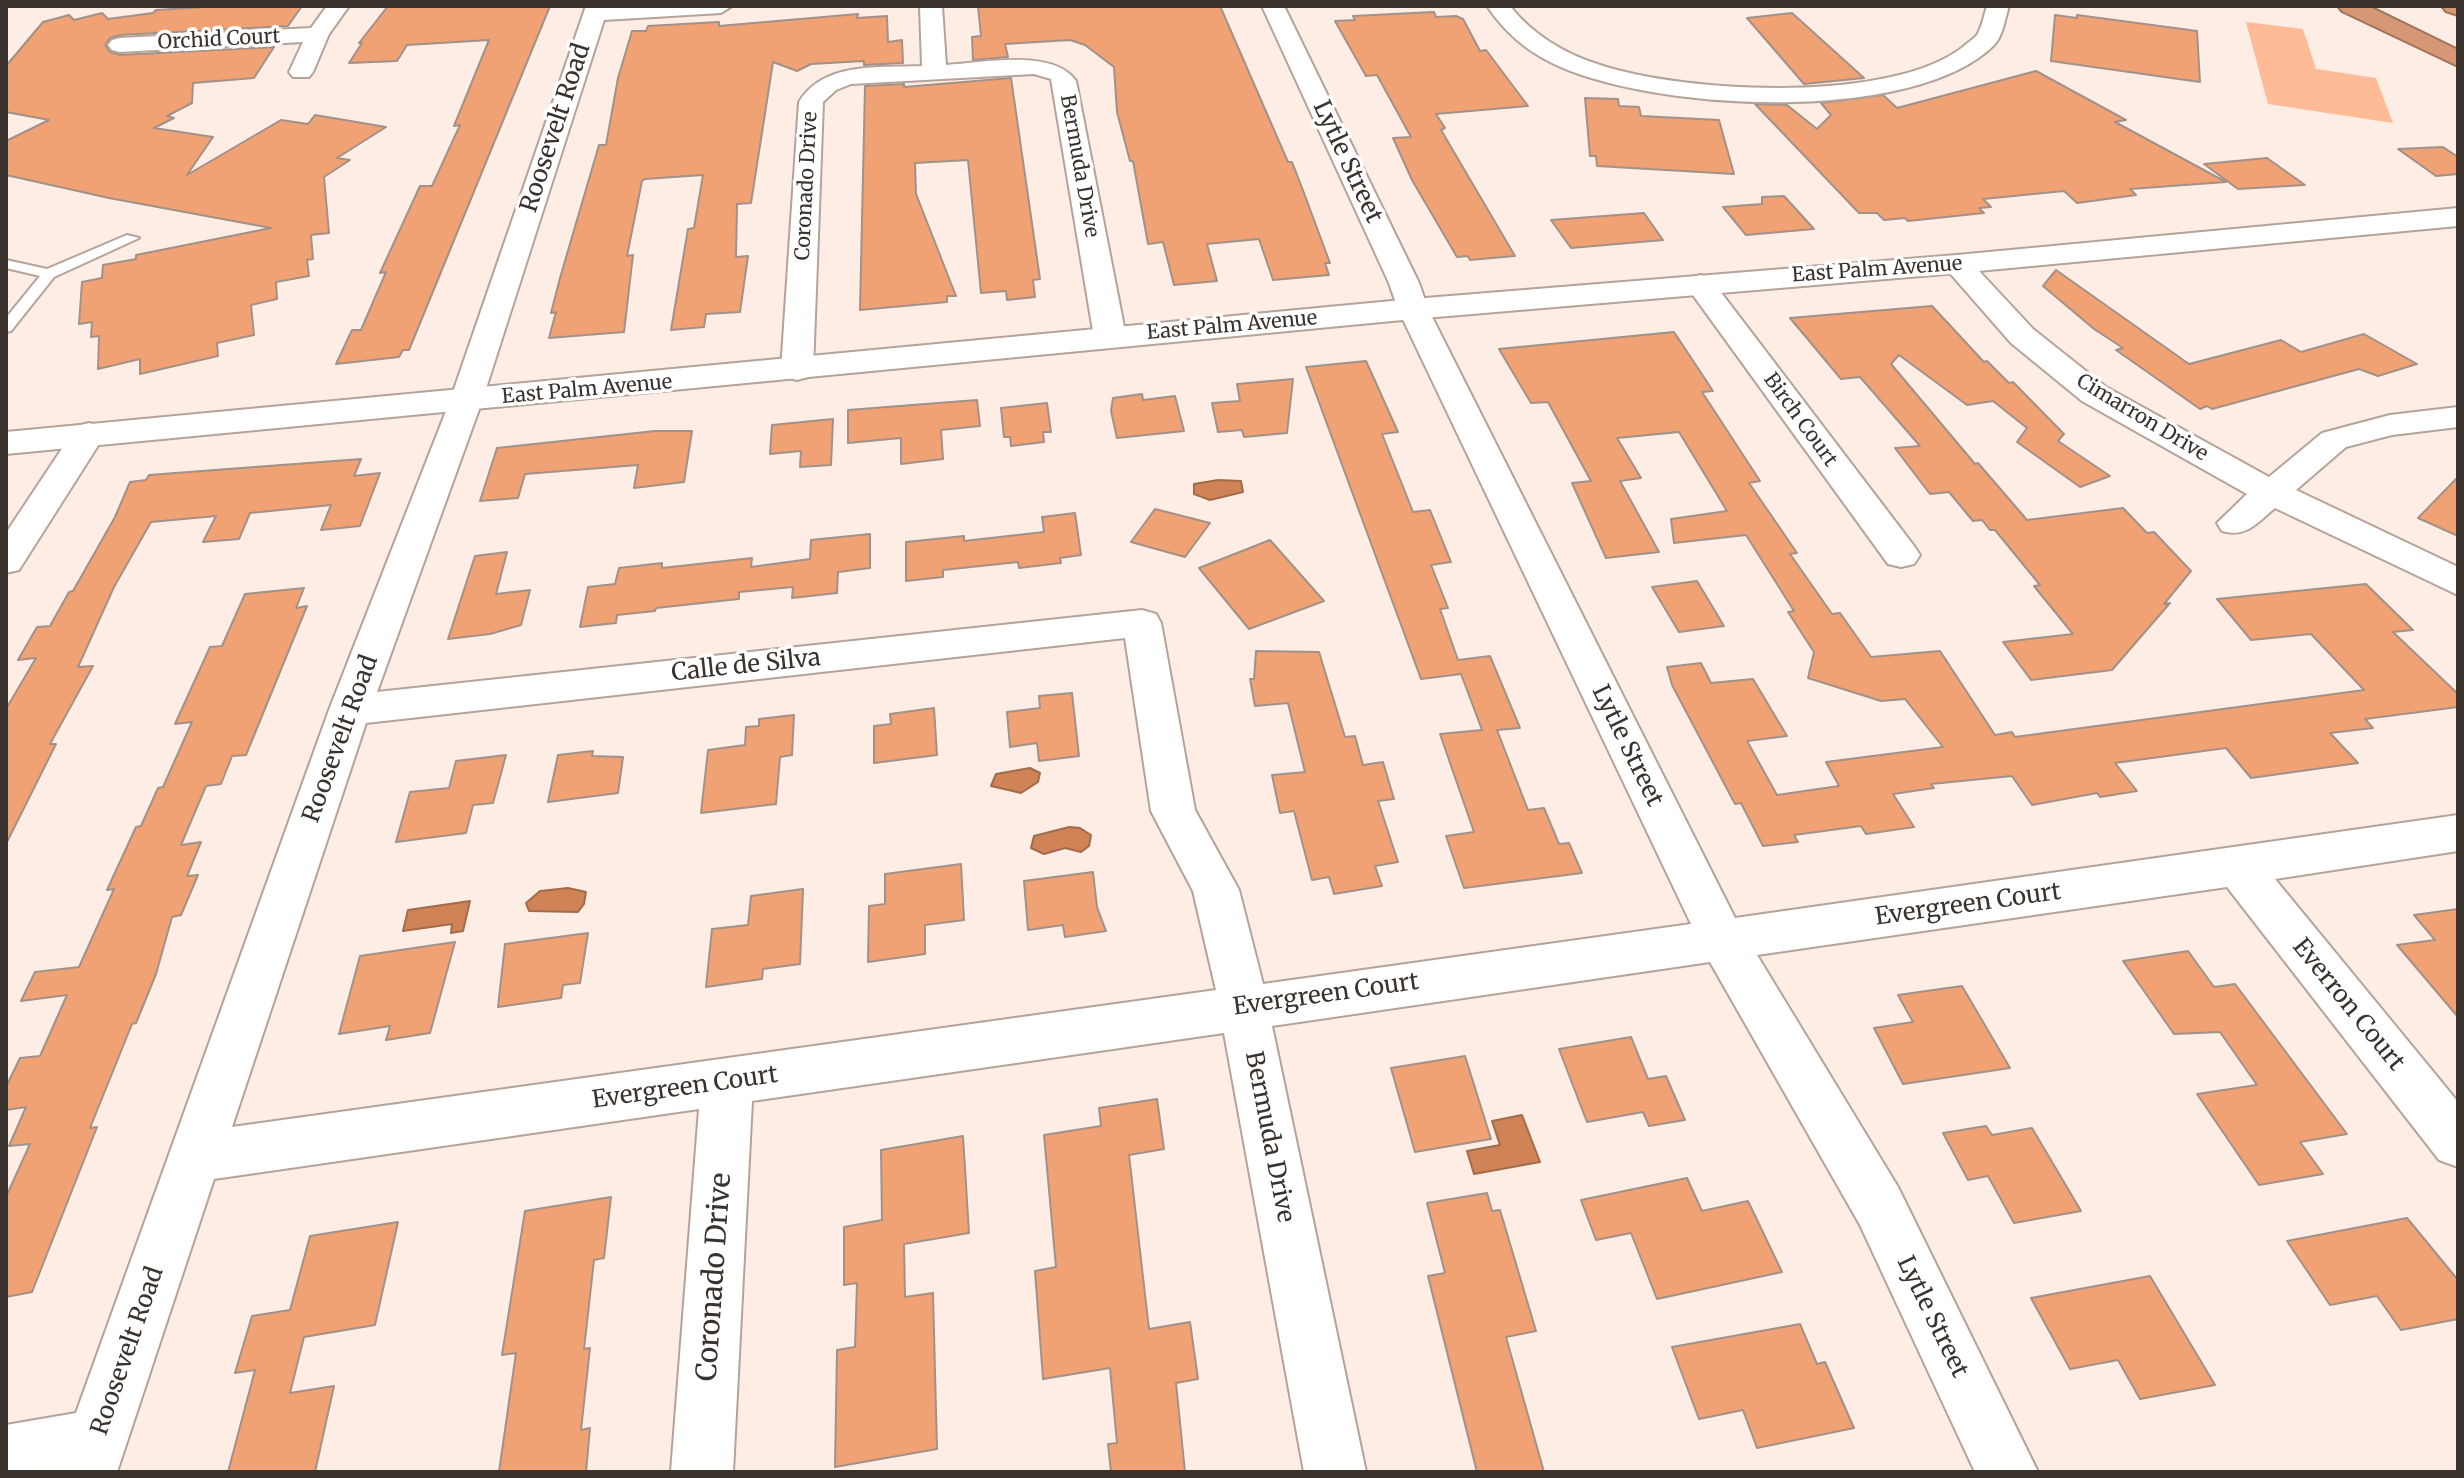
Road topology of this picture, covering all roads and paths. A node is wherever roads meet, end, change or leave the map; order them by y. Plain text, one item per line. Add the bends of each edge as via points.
1 (338, 6) edge
2 (721, 6) edge
3 (931, 6) edge
4 (1273, 6) edge
5 (1498, 6) edge
6 (1998, 6) edge
7 (2350, 6) edge
8 (2380, 6) edge
9 (595, 10) edge
10 (318, 34) junction
11 (120, 45) dead end
12 (2458, 50) edge
13 (2458, 59) edge
14 (934, 71) junction
15 (301, 72) dead end
16 (2458, 217) edge
17 (132, 238) dead end
18 (6, 264) edge
19 (1957, 264) junction
20 (49, 274) junction
21 (1700, 284) junction
22 (1413, 309) junction
23 (6, 328) edge
24 (1110, 337) junction
25 (797, 370) junction
26 (466, 401) junction
27 (2458, 417) edge
28 (89, 433) junction
29 (6, 443) edge
30 (2270, 492) junction
31 (2235, 523) dead end
32 (1901, 555) dead end
33 (6, 561) edge
34 (2458, 582) edge
35 (1142, 623) joint
36 (350, 710) junction
37 (2458, 833) edge
38 (2238, 867) junction
39 (1722, 939) junction
40 (1244, 1007) junction
41 (727, 1083) junction
42 (2458, 1142) edge
43 (194, 1157) junction
44 (6, 1456) edge
45 (92, 1456) edge
46 (702, 1472) edge
47 (1335, 1472) edge
48 (2007, 1472) edge

1 - 10 street
2 - 9 street
3 - 14 street
4 - 22 street, Lytle Street
5 - 6 street via 1512,26 1541,48 1606,74 1670,88 1779,95 1923,77 1972,54 1987,40
7 - 13 highway
8 - 12 highway
9 - 26 street, Roosevelt Road
10 - 11 street, Orchid Court
10 - 15 street
14 - 24 street, Bermuda Drive via 1035,67 1059,74 1064,81
14 - 25 street, Coronado Drive via 850,77 827,84 811,102
16 - 19 street, East Palm Avenue
17 - 20 lane
18 - 20 lane
19 - 21 street, East Palm Avenue
19 - 30 street, Cimarron Drive via 2022,336 2094,394
20 - 23 lane
21 - 22 street, East Palm Avenue
21 - 32 street, Birch Court
22 - 24 street, East Palm Avenue
22 - 39 street, Lytle Street
24 - 25 street, East Palm Avenue
25 - 26 street, East Palm Avenue
26 - 28 street, East Palm Avenue
26 - 36 street, Roosevelt Road
27 - 30 street via 2390,425 2334,440
28 - 29 street, East Palm Avenue
28 - 33 street
30 - 31 street
30 - 34 street, Cimarron Drive
35 - 36 street, Calle de Silva
35 - 40 street, Bermuda Drive via 1173,811 1216,890
36 - 43 street, Roosevelt Road
37 - 38 street, Evergreen Court
38 - 39 street, Evergreen Court
38 - 42 street, Everron Court
39 - 40 street, Evergreen Court
39 - 48 street, Lytle Street via 1879,1206
40 - 41 street, Evergreen Court
40 - 47 street, Bermuda Drive
41 - 43 street, Evergreen Court
41 - 46 street, Coronado Drive
43 - 45 street, Roosevelt Road
44 - 45 street

